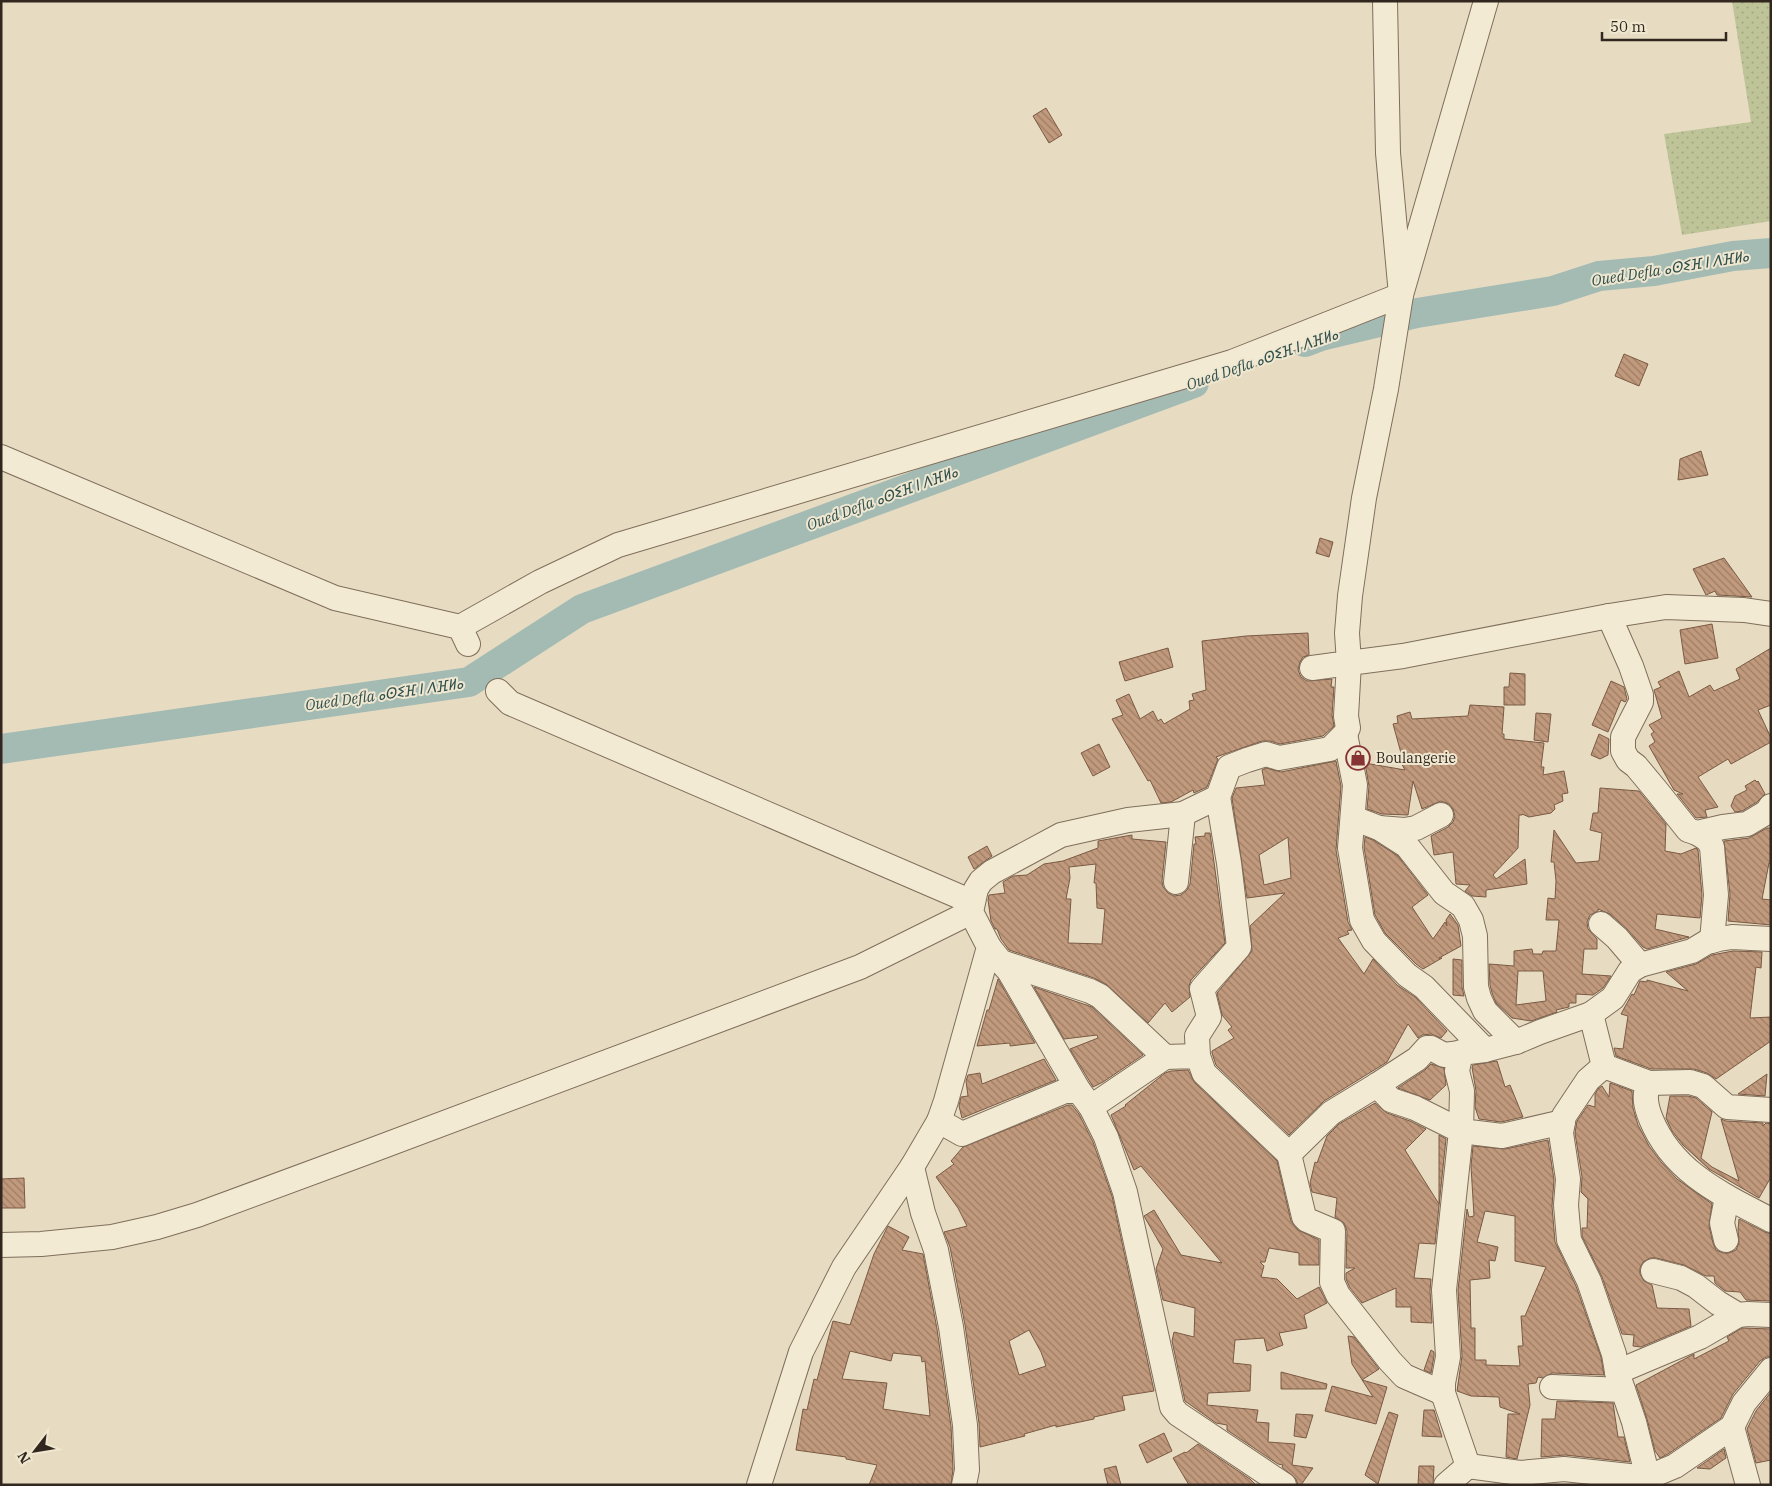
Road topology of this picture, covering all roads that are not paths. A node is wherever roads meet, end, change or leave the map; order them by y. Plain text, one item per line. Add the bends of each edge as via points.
1 (1385, 1) edge
2 (1486, 1) edge
3 (1423, 219) junction
4 (1394, 222) junction
5 (1401, 296) junction
6 (1, 457) edge
7 (1771, 614) edge
8 (1610, 616) junction
9 (1349, 663) junction
10 (1312, 668) dead end
11 (498, 692) dead end
12 (1345, 734) junction
13 (1218, 797) junction
14 (1771, 806) edge
15 (1183, 814) junction
16 (1441, 815) dead end
17 (1353, 818) junction
18 (1379, 828) junction
19 (1697, 833) junction
20 (1176, 882) dead end
21 (972, 907) junction
22 (1601, 924) dead end
23 (1771, 939) edge
24 (1712, 941) junction
25 (995, 954) junction
26 (1640, 965) junction
27 (1591, 1014) junction
28 (1516, 1042) junction
29 (1485, 1050) junction
30 (1461, 1052) junction
31 (1198, 1056) junction
32 (1165, 1057) junction
33 (1604, 1066) junction
34 (1649, 1083) junction
35 (1377, 1086) junction
36 (1085, 1099) junction
37 (1771, 1110) edge
38 (938, 1121) junction
39 (1563, 1122) junction
40 (1461, 1131) junction
41 (1289, 1154) junction
42 (912, 1167) junction
43 (1727, 1197) junction
44 (1771, 1220) edge
45 (1726, 1240) dead end
46 (1, 1244) edge
47 (1653, 1271) dead end
48 (1738, 1315) junction
49 (1771, 1315) edge
50 (1771, 1370) edge
51 (1620, 1381) junction
52 (1552, 1387) dead end
53 (1443, 1393) junction
54 (1732, 1427) junction
55 (1468, 1466) junction
56 (1640, 1481) edge
57 (759, 1485) edge
58 (964, 1485) edge
59 (1284, 1485) edge
60 (1446, 1485) edge
61 (1748, 1485) edge

1 - 4 street via 1388,153
2 - 3 street
3 - 4 street
3 - 5 street
4 - 5 street
5 - 6 street via 1232,362 618,544 540,582 464,636 335,598
5 - 9 street via 1364,498 1350,596
7 - 8 street via 1666,607
8 - 9 street via 1403,656
8 - 19 street via 1641,694 1641,702 1623,737 1623,751 1688,830
9 - 10 street
9 - 12 street via 1348,728
11 - 21 street via 510,703
12 - 13 street via 1330,749 1279,758 1266,754 1229,767
12 - 17 street via 1355,785
13 - 15 street
13 - 31 street via 1238,947 1202,989 1208,1017 1197,1036
14 - 19 street via 1747,824
15 - 20 street
15 - 21 street via 1128,820 1061,835 992,872 976,889
16 - 18 street via 1416,828
17 - 18 street
17 - 29 street via 1350,848 1362,920 1374,941
18 - 28 street via 1407,846 1444,893 1463,906 1472,920 1476,988 1485,1011
19 - 24 street via 1712,847 1716,895
21 - 25 street
21 - 46 street via 860,967 197,1215 112,1237 41,1244
22 - 26 street
23 - 24 street via 1732,937
24 - 26 street via 1692,951
25 - 32 street via 1100,996
25 - 36 street via 1009,971
25 - 38 street
26 - 27 street via 1630,971 1613,998
27 - 28 street
27 - 33 street
28 - 29 street
29 - 30 street
30 - 35 street via 1444,1055 1427,1048
30 - 40 street via 1456,1071 1462,1091
31 - 32 street
31 - 41 street via 1204,1073
32 - 36 street
33 - 34 street
33 - 39 street via 1588,1080
34 - 37 street via 1690,1082 1703,1086 1727,1107
34 - 43 street via 1645,1094 1647,1108 1660,1139 1684,1168
35 - 40 street via 1390,1100 1415,1108
35 - 41 street via 1331,1113
36 - 38 street via 1065,1091 962,1134
36 - 59 street via 1106,1137 1125,1192 1172,1407
38 - 42 street
39 - 40 street via 1502,1136
39 - 51 street via 1561,1133 1568,1179 1569,1240 1589,1281
40 - 53 street via 1444,1290 1448,1357
41 - 53 street via 1304,1217 1333,1231 1332,1282 1338,1295 1404,1376
42 - 57 street via 844,1267 801,1352
42 - 58 street via 936,1250 951,1327 964,1425 967,1470
43 - 44 street
43 - 45 street via 1722,1223
47 - 48 street via 1681,1278
48 - 49 street
48 - 51 street
50 - 54 street via 1744,1403
51 - 52 street
51 - 56 street via 1634,1422
53 - 55 street
54 - 56 street via 1675,1466
54 - 61 street
55 - 56 street via 1520,1473 1564,1469
55 - 60 street

